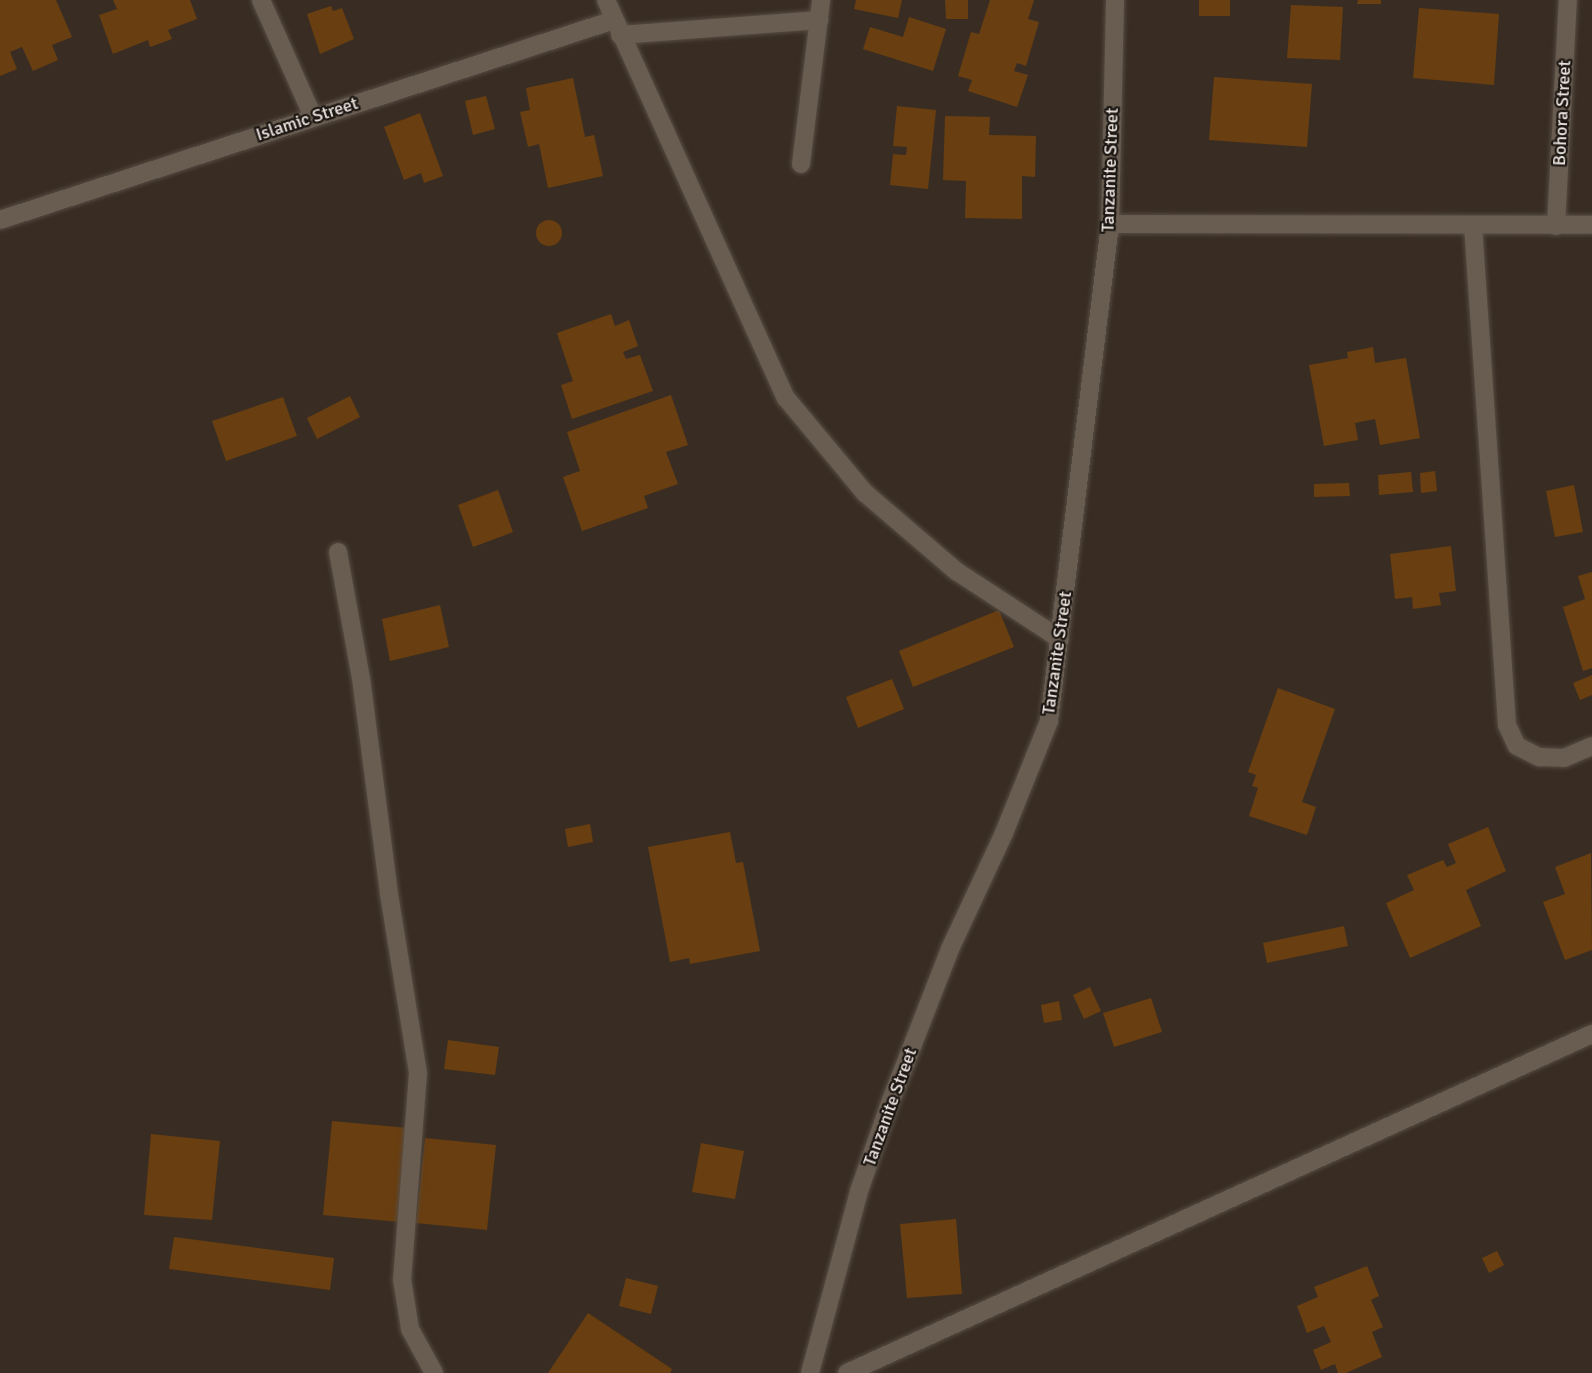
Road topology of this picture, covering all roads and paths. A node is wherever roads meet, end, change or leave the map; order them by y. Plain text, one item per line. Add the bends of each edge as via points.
1 (261, 0) edge
2 (606, 0) edge
3 (821, 0) edge
4 (1115, 0) edge
5 (1568, 0) edge
6 (819, 20) junction
7 (617, 28) junction
8 (313, 117) junction
9 (801, 164) dead end
10 (0, 220) edge
11 (1110, 224) junction
12 (1473, 225) junction
13 (1556, 225) junction
14 (1592, 225) edge
15 (338, 552) dead end
16 (1060, 639) junction
17 (1592, 746) edge
18 (1592, 1034) edge
19 (434, 1373) edge
20 (810, 1373) edge
21 (847, 1373) edge

1 - 8 street
2 - 7 street
3 - 6 street
4 - 11 street, Tanzanite Street
5 - 13 street, Bohora Street
6 - 7 street, Islamic Street
6 - 9 street
7 - 8 street, Islamic Street
7 - 16 street via 786,398 865,493 956,571
8 - 10 street, Islamic Street
11 - 12 street
11 - 16 street, Tanzanite Street
12 - 13 street
12 - 17 street via 1507,725 1517,746 1539,757 1564,758
13 - 14 street
15 - 19 street via 361,678 389,894 418,1073 402,1279 410,1329
16 - 20 street, Tanzanite Street via 1049,721 950,949 890,1102 859,1191
18 - 21 street

